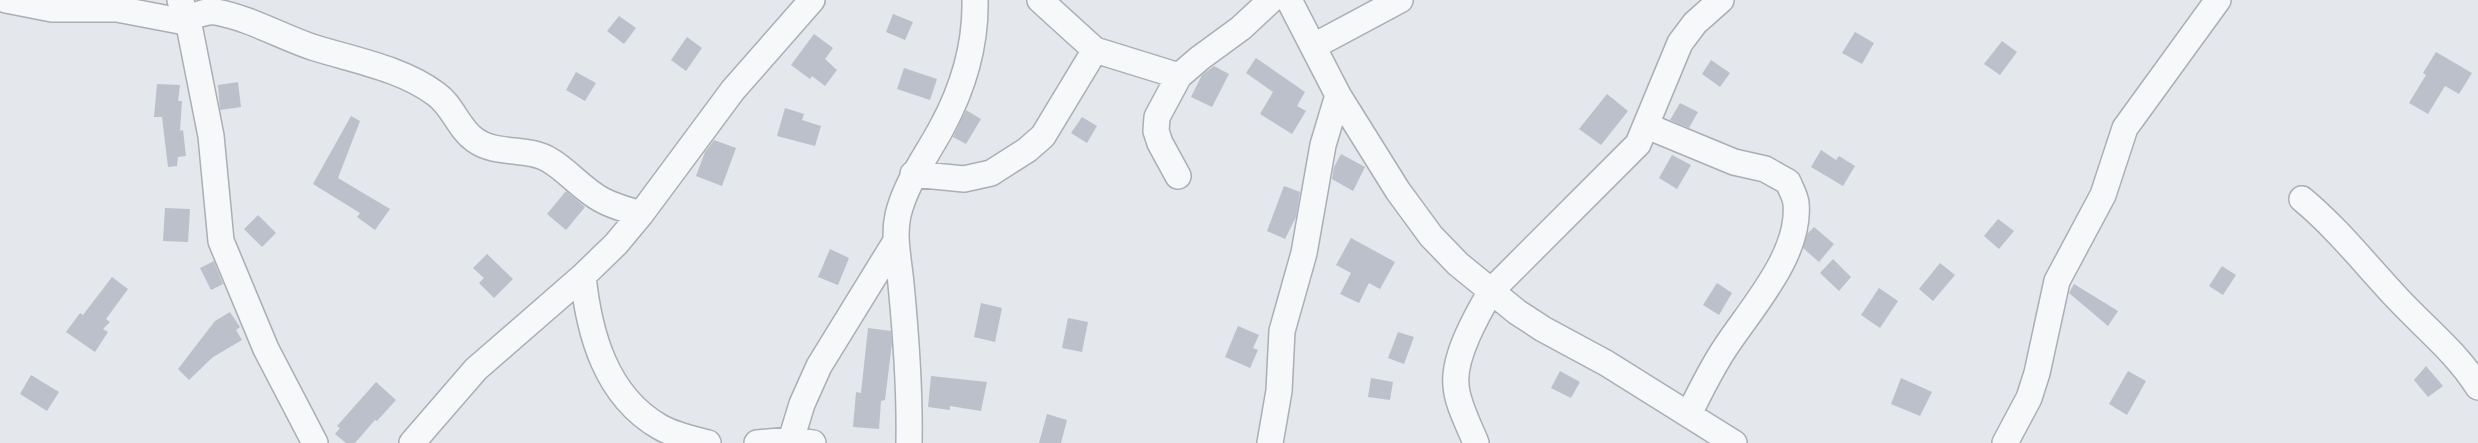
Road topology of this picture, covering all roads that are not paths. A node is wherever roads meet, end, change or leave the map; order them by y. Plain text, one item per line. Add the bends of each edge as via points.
1 (6, 0) edge
2 (812, 0) edge
3 (975, 0) edge
4 (1040, 0) edge
5 (1271, 0) edge
6 (1290, 0) edge
7 (1400, 0) edge
8 (1721, 0) edge
9 (2218, 0) edge
10 (191, 8) edge
11 (1314, 46) junction
12 (1095, 50) junction
13 (1179, 76) junction
14 (1338, 95) junction
15 (1647, 126) junction
16 (913, 174) junction
17 (1178, 176) dead end
18 (2302, 199) dead end
19 (642, 214) junction
20 (896, 240) junction
21 (583, 276) junction
22 (1491, 292) junction
23 (2478, 387) edge
24 (1688, 414) junction
25 (802, 441) edge
26 (315, 443) edge
27 (412, 443) edge
28 (708, 443) edge
29 (757, 443) edge
30 (909, 443) edge
31 (1270, 443) edge
32 (1476, 443) edge
33 (1734, 443) edge
34 (2005, 443) edge

1 - 10 street via 52,9 117,9 167,20
2 - 19 street via 733,90
3 - 16 street via 973,41 966,71 942,127
4 - 12 street
5 - 13 street
6 - 11 street
7 - 11 street
8 - 15 street via 1695,23 1680,43
9 - 34 street via 2125,128 2103,195 2057,281 2029,398
10 - 19 street via 216,12 263,27 420,85 447,104 475,140 486,146 540,156 601,200
10 - 26 street via 211,136 221,241 266,349
11 - 14 street
12 - 13 street
12 - 16 street via 1042,136 1027,150 991,173 964,178
13 - 17 street via 1157,117 1156,131
14 - 22 street via 1430,236
14 - 31 street via 1323,145 1304,253 1282,331 1279,391
15 - 22 street via 1638,144 1620,164
15 - 24 street via 1734,162 1765,169 1788,182 1796,202 1790,244
16 - 20 street via 898,216
18 - 23 street via 2339,232 2456,358
19 - 21 street
20 - 25 street via 819,366 802,404
20 - 30 street via 905,341
21 - 27 street via 476,370
21 - 28 street via 594,339 607,372 620,391 660,428
22 - 24 street via 1544,329
22 - 32 street via 1476,317 1456,371 1458,397
24 - 33 street
25 - 29 street

